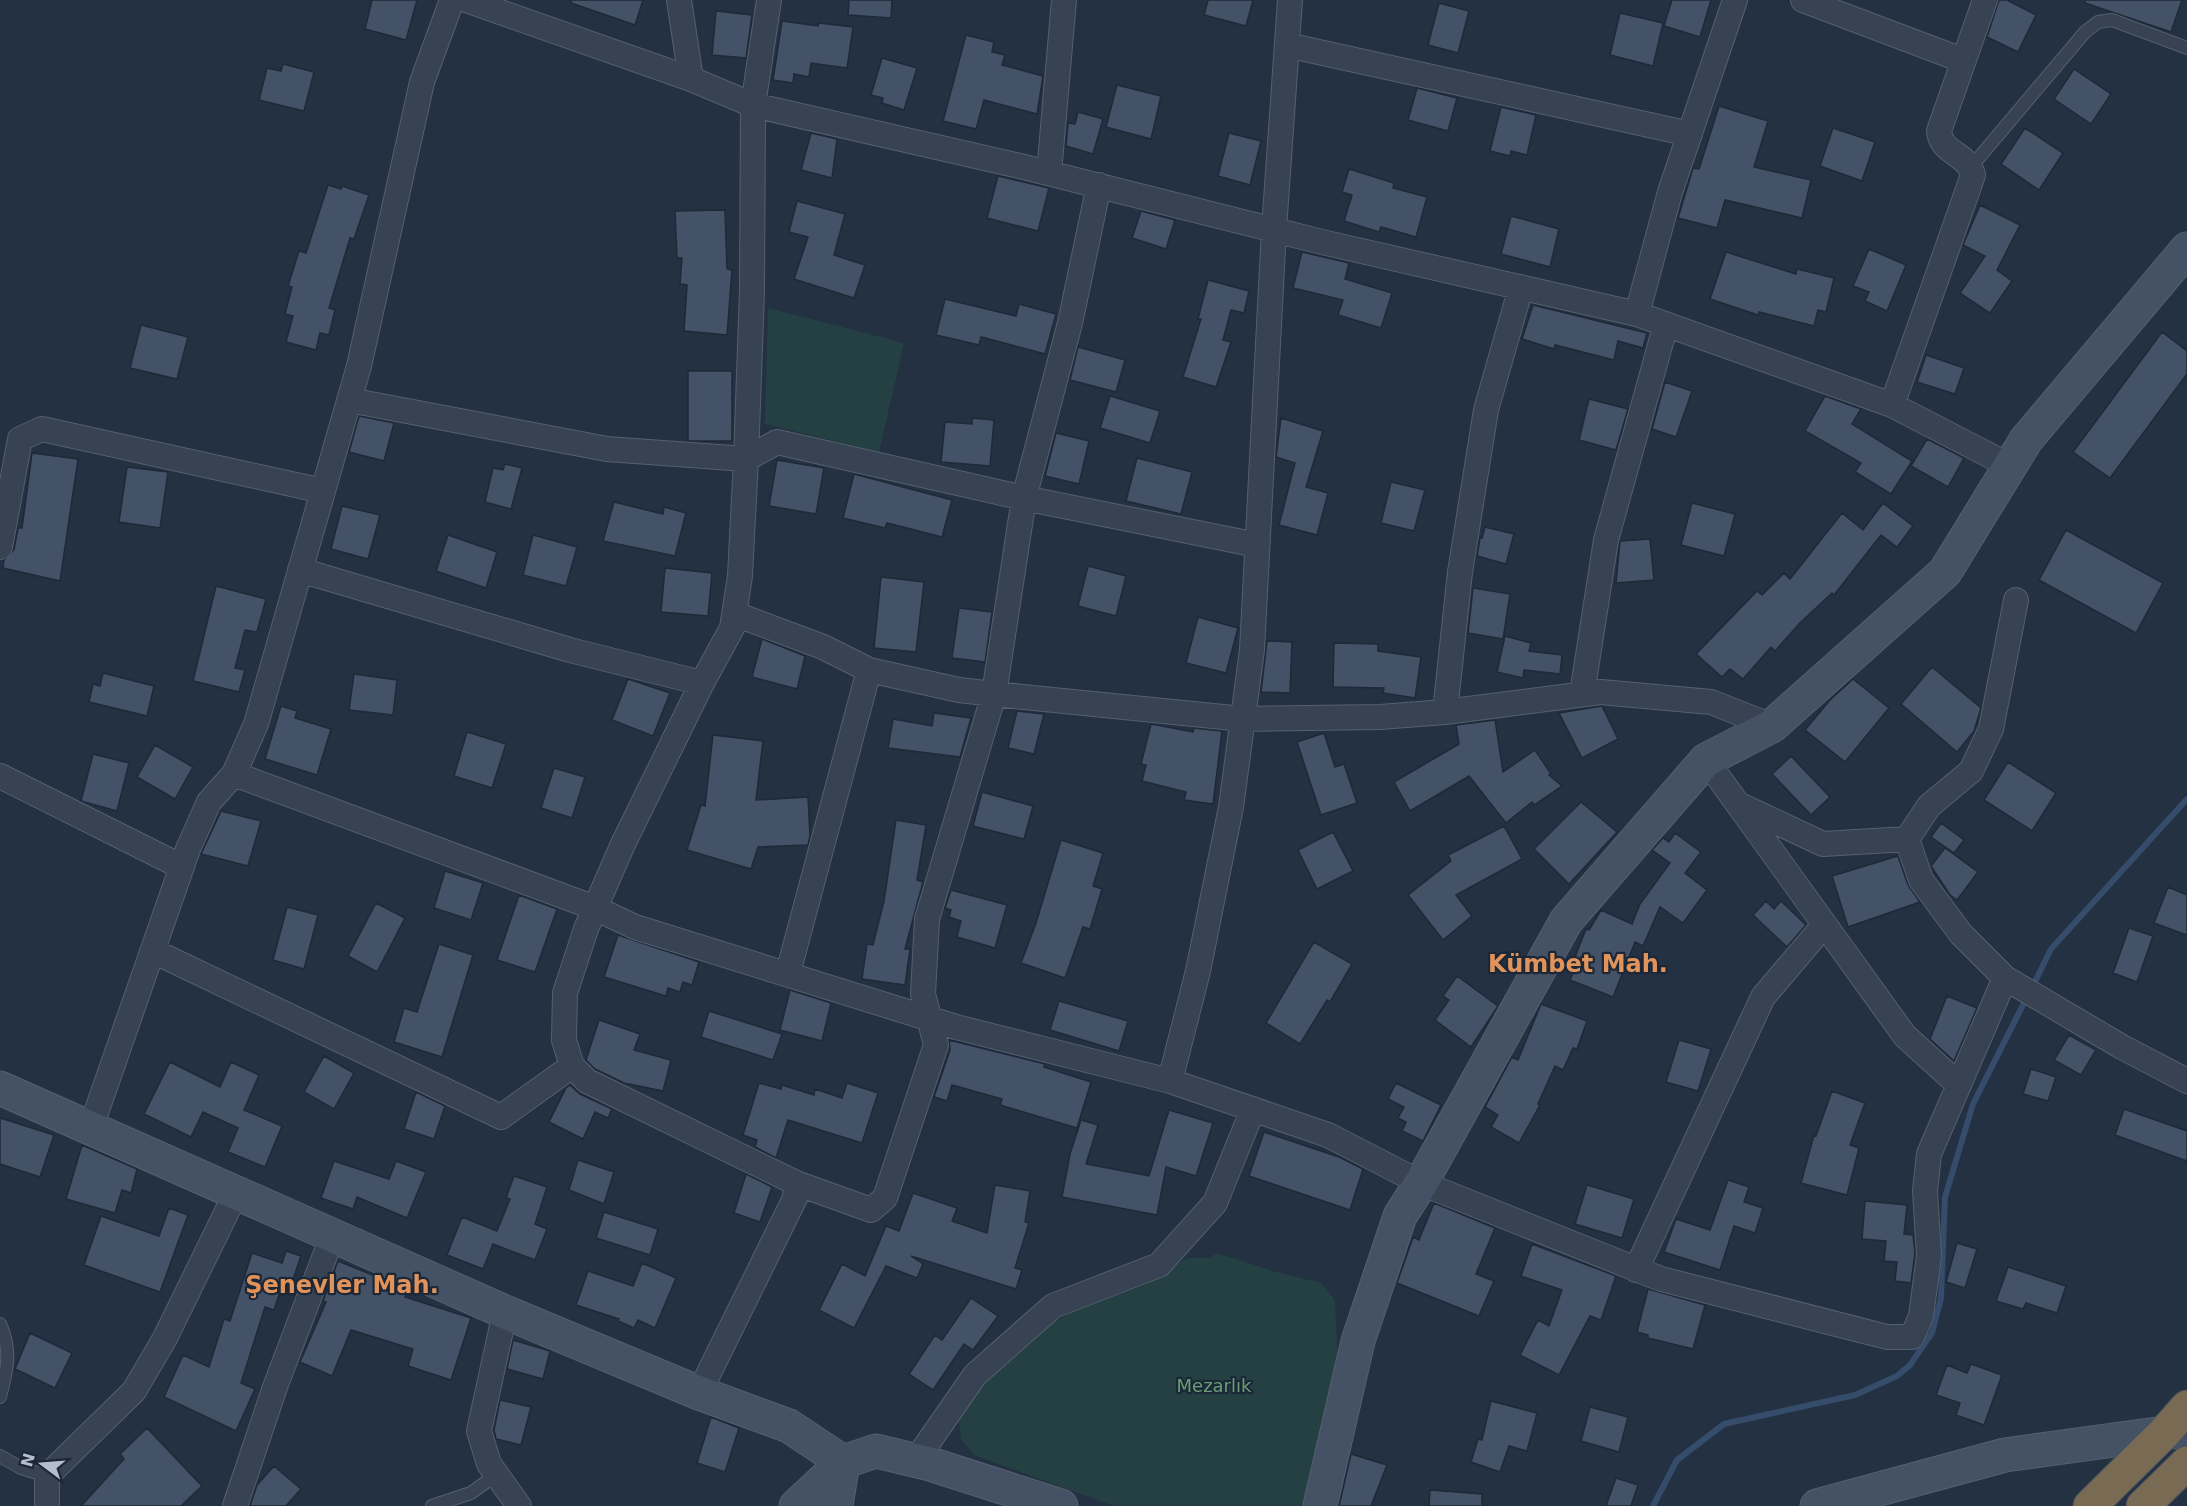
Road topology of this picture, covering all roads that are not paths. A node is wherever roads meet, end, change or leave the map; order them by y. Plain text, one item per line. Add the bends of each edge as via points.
1 (452, 0) edge
2 (466, 0) edge
3 (679, 0) edge
4 (769, 0) edge
5 (1064, 0) edge
6 (1290, 0) edge
7 (1735, 0) edge
8 (1803, 0) edge
9 (1985, 0) edge
10 (1287, 45) junction
11 (2187, 48) edge
12 (1962, 60) junction
13 (691, 79) junction
14 (753, 105) junction
15 (1690, 134) junction
16 (1971, 167) junction
17 (1049, 173) junction
18 (1099, 185) junction
19 (1274, 230) junction
20 (2187, 249) edge
21 (1521, 287) junction
22 (1637, 314) junction
23 (1666, 324) junction
24 (349, 400) junction
25 (1892, 405) junction
26 (746, 459) junction
27 (2010, 466) junction
28 (323, 491) junction
29 (1024, 498) junction
30 (1257, 545) junction
31 (0, 547) edge
32 (300, 570) junction
33 (2016, 600) dead end
34 (735, 614) junction
35 (869, 670) junction
36 (702, 683) junction
37 (994, 694) junction
38 (1582, 694) junction
39 (1445, 712) junction
40 (1243, 719) junction
41 (1772, 726) junction
42 (1706, 760) junction
43 (234, 774) junction
44 (0, 776) edge
45 (1738, 804) junction
46 (1907, 839) junction
47 (182, 867) junction
48 (595, 908) junction
49 (1824, 925) junction
50 (153, 951) junction
51 (788, 973) junction
52 (2011, 982) junction
53 (929, 1018) junction
54 (572, 1066) junction
55 (1170, 1081) junction
56 (2187, 1081) edge
57 (1959, 1085) junction
58 (0, 1088) edge
59 (1252, 1109) junction
60 (90, 1130) junction
61 (1420, 1183) junction
62 (796, 1184) junction
63 (236, 1193) junction
64 (332, 1237) junction
65 (1636, 1270) junction
66 (505, 1312) junction
67 (0, 1324) edge
68 (699, 1393) junction
69 (0, 1396) edge
70 (2187, 1407) edge
71 (2176, 1432) edge
72 (0, 1456) edge
73 (916, 1460) junction
74 (843, 1462) junction
75 (2187, 1463) edge
76 (497, 1474) junction
77 (47, 1476) junction
78 (47, 1506) edge
79 (236, 1506) edge
80 (432, 1506) edge
81 (519, 1506) edge
82 (796, 1506) edge
83 (836, 1506) edge
84 (1061, 1506) edge
85 (1320, 1506) edge
86 (1817, 1506) edge
87 (2090, 1506) edge
88 (2143, 1506) edge

1 - 24 street via 422,82
2 - 13 street
3 - 13 street
4 - 14 street
5 - 17 street
6 - 10 street
7 - 15 street
8 - 12 street
9 - 12 street
10 - 15 street
10 - 19 street
11 - 16 lane via 2119,21 2098,22 2085,32
12 - 16 street via 1938,131 1943,144
13 - 14 street
14 - 17 street
14 - 26 street via 753,291
15 - 22 street
16 - 25 street via 1973,175
17 - 18 street
18 - 19 street
18 - 29 street via 1070,323
19 - 21 street
19 - 30 street
20 - 27 street via 2026,440
21 - 22 street
21 - 39 street via 1486,410 1460,572
22 - 23 street
23 - 25 street
23 - 38 street via 1606,540
24 - 26 street via 607,449
24 - 28 street
25 - 27 street
26 - 29 street via 777,442
26 - 34 street
27 - 41 street via 1945,572
28 - 31 street via 42,429 20,439
28 - 32 street
29 - 30 street
29 - 37 street
30 - 40 street via 1252,650
32 - 36 street via 570,650
32 - 43 street via 256,724
33 - 46 street via 1991,729 1971,771 1929,806
34 - 35 street via 824,647
34 - 36 street via 732,628
35 - 37 street
35 - 51 street
36 - 48 street
37 - 40 street
37 - 53 street via 927,919 923,994
38 - 39 street
38 - 41 street via 1601,692 1711,702
39 - 40 street
40 - 55 street via 1231,807 1198,971
41 - 42 street
42 - 45 street
42 - 61 street via 1566,921
43 - 47 street via 208,802
43 - 48 street
44 - 47 street
45 - 46 street via 1823,844
45 - 49 street
46 - 52 street via 1921,880 1961,934
47 - 50 street
48 - 51 street via 635,927
48 - 54 street via 565,993 564,1040
49 - 57 street via 1905,1036
49 - 65 street via 1763,996
50 - 54 street via 501,1117
50 - 60 street
51 - 53 street
52 - 56 street
52 - 57 street
53 - 55 street
53 - 62 street via 936,1045 885,1198 871,1210
54 - 62 street via 586,1080
55 - 59 street
57 - 65 street via 1929,1154 1924,1191 1929,1256 1921,1316 1912,1337 1887,1337
58 - 60 street
59 - 61 street via 1328,1135
59 - 73 street via 1215,1203 1159,1265 1053,1306 975,1375
60 - 63 street
61 - 65 street
61 - 85 street via 1400,1216 1358,1341
62 - 68 street via 795,1198
63 - 64 street
63 - 77 street via 165,1338 134,1391
64 - 66 street
64 - 79 street
66 - 68 street
66 - 76 street via 479,1431 483,1452
67 - 69 lane via 8,1366
68 - 74 street via 789,1426
70 - 71 highway
71 - 86 street via 2005,1455
71 - 87 highway
72 - 77 lane
73 - 74 street via 876,1451
73 - 84 street
74 - 82 street
74 - 83 street
75 - 88 highway
76 - 80 lane via 471,1493
76 - 81 street
77 - 78 street

